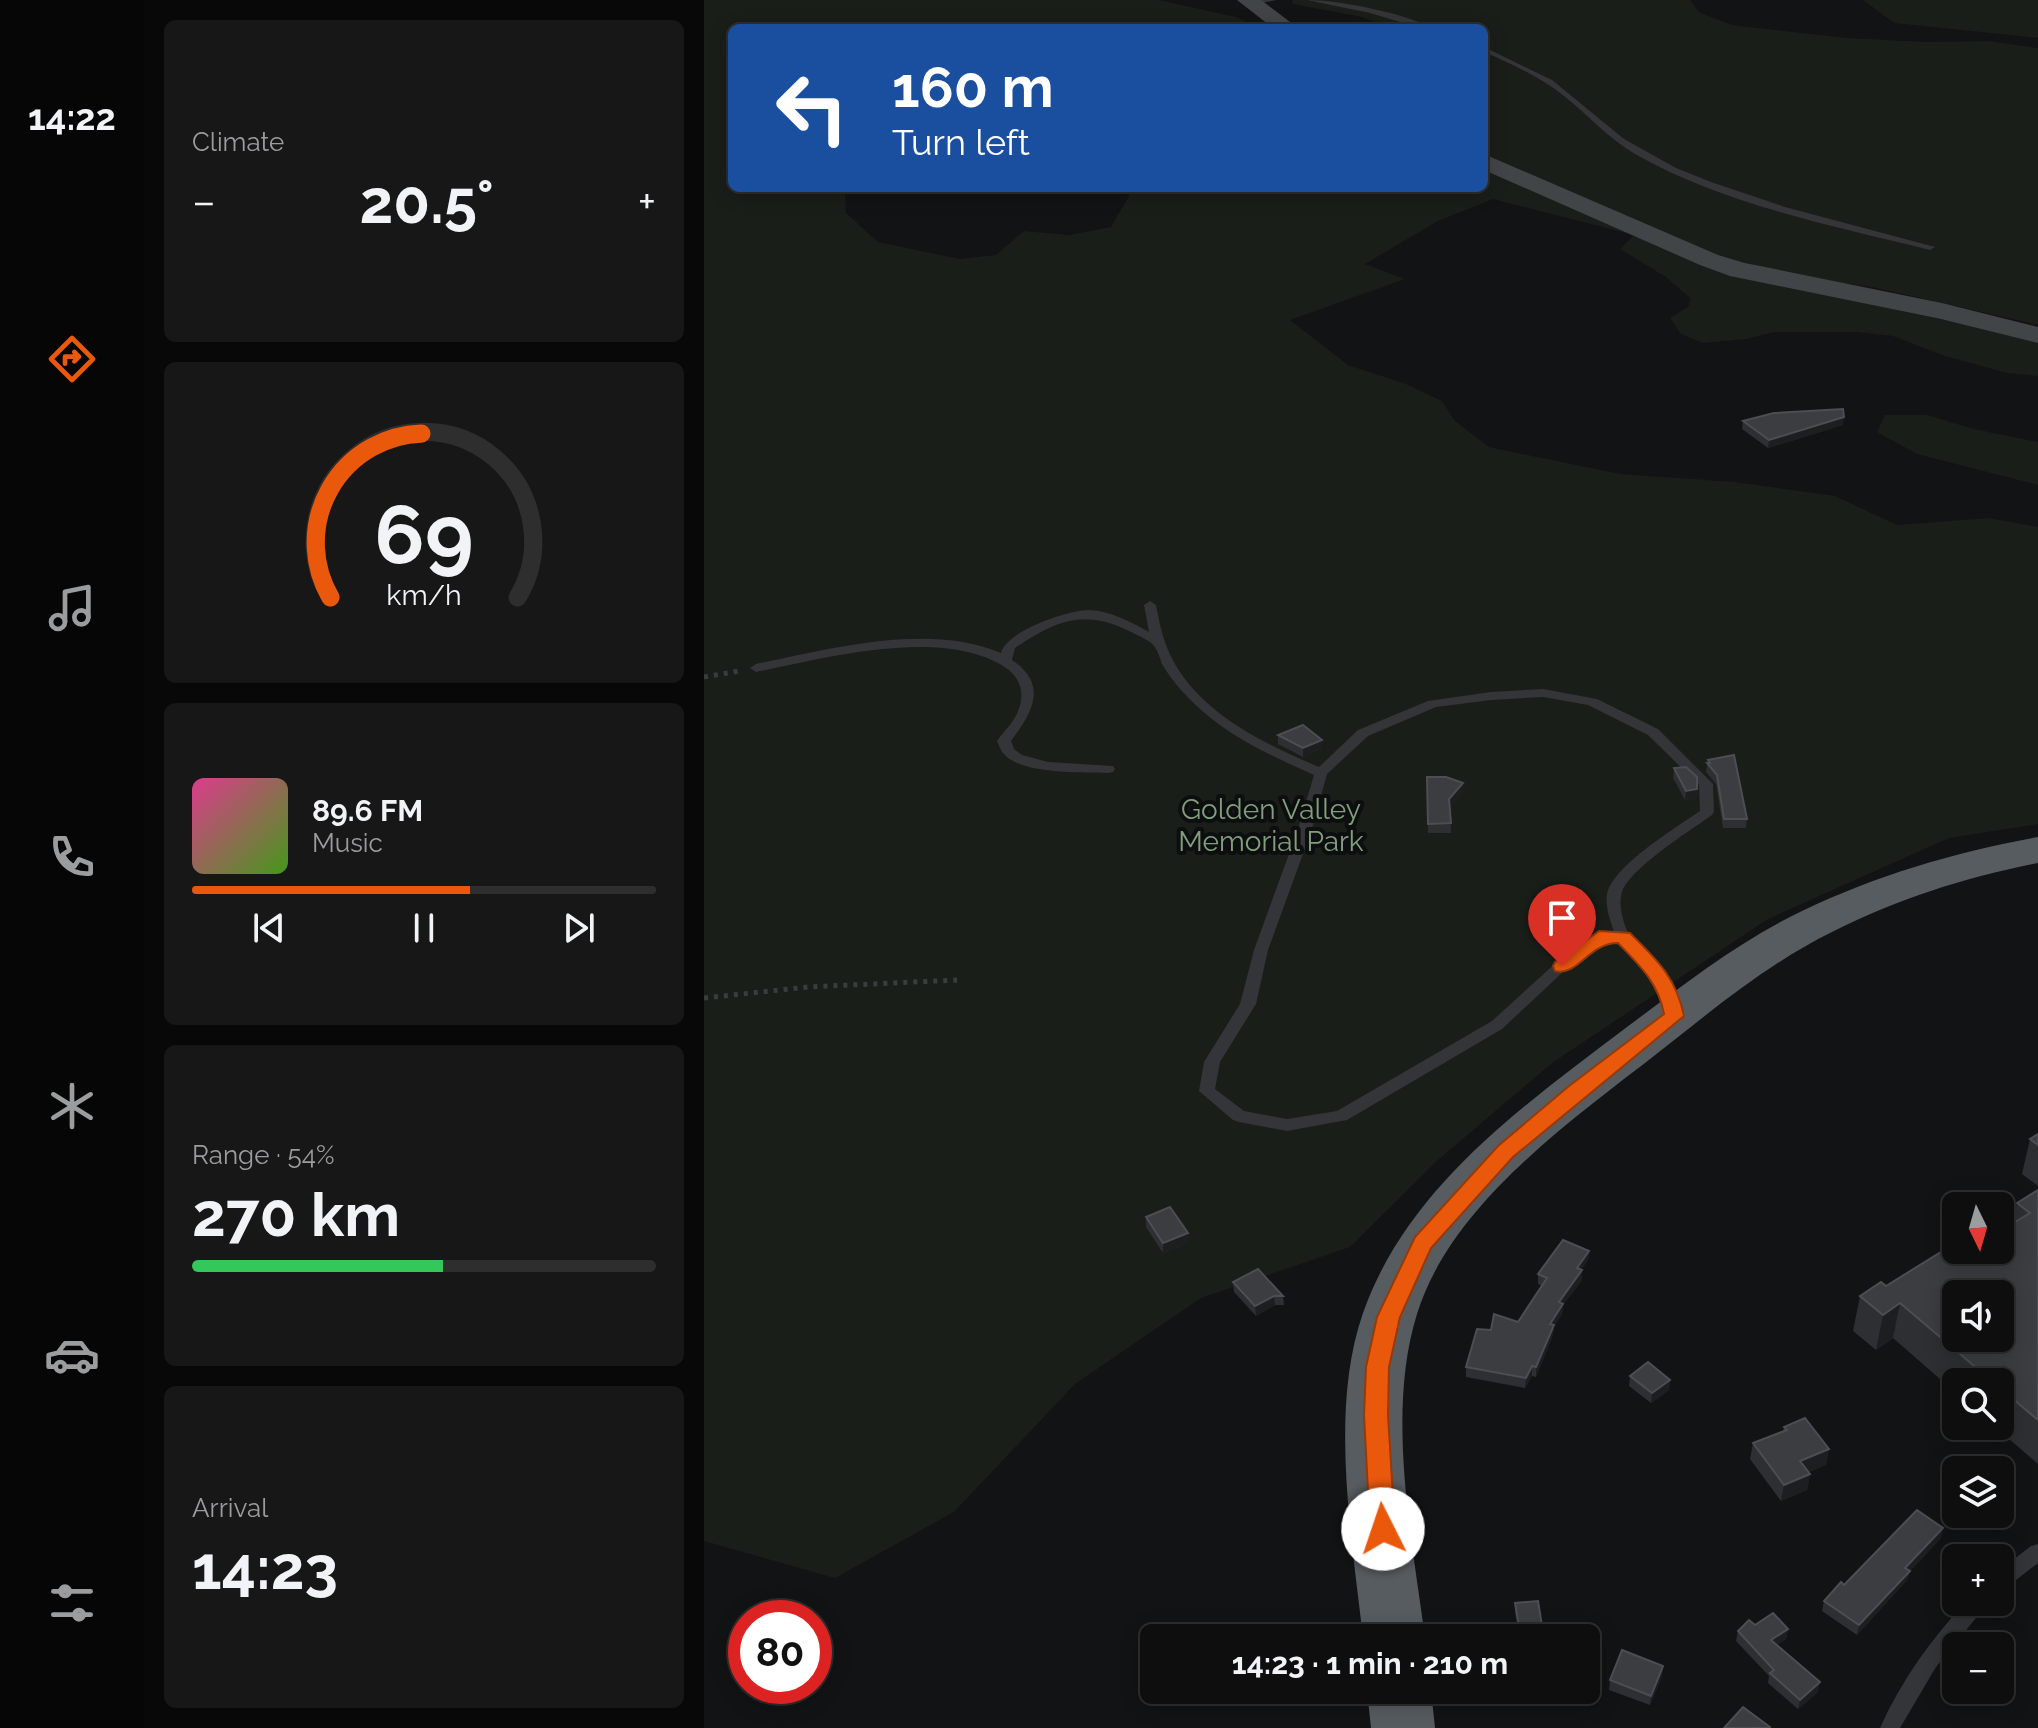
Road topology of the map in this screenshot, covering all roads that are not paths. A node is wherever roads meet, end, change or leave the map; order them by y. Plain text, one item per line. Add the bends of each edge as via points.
1 (1273, 0) edge
2 (1311, 0) edge
3 (1249, 2) edge
4 (1281, 24) edge
5 (1415, 24) edge
6 (1488, 51) edge
7 (1488, 163) edge
8 (1930, 247) dead end
9 (2038, 335) edge
10 (1150, 605) dead end
11 (1160, 642) junction
12 (1006, 660) junction
13 (756, 668) road end
14 (1108, 769) dead end
15 (1321, 773) junction
16 (2038, 850) edge
17 (1623, 937) junction
18 (1674, 1016) junction
19 (2038, 1552) edge
20 (2014, 1570) edge
21 (1965, 1616) edge
22 (1393, 1624) edge
23 (1400, 1704) edge
24 (1403, 1728) edge
25 (1890, 1728) edge

1 - 3 lane
2 - 5 lane
3 - 4 main road
6 - 8 lane via 1543,79 1609,134 1681,173 1820,220
7 - 9 main road via 1739,270
10 - 11 lane
11 - 12 lane via 1089,614 1026,634 1009,646
11 - 15 lane via 1190,696 1266,750
12 - 13 lane via 981,650 909,643
12 - 14 lane via 1027,688 1024,711 1004,741 1010,755 1035,763
15 - 17 lane via 1363,733 1433,704 1491,696 1543,693 1592,702 1653,732 1706,784 1707,812 1616,888 1614,904
15 - 17 lane via 1248,1004 1212,1062 1207,1091 1239,1116 1287,1125 1341,1116 1497,1025 1599,937
16 - 18 highway via 1999,856 1882,893 1787,937
17 - 18 lane via 1669,991
18 - 22 highway via 1505,1152 1422,1243 1402,1283 1388,1317 1378,1367 1376,1415
19 - 20 lane
21 - 25 lane via 1944,1637
23 - 24 highway

